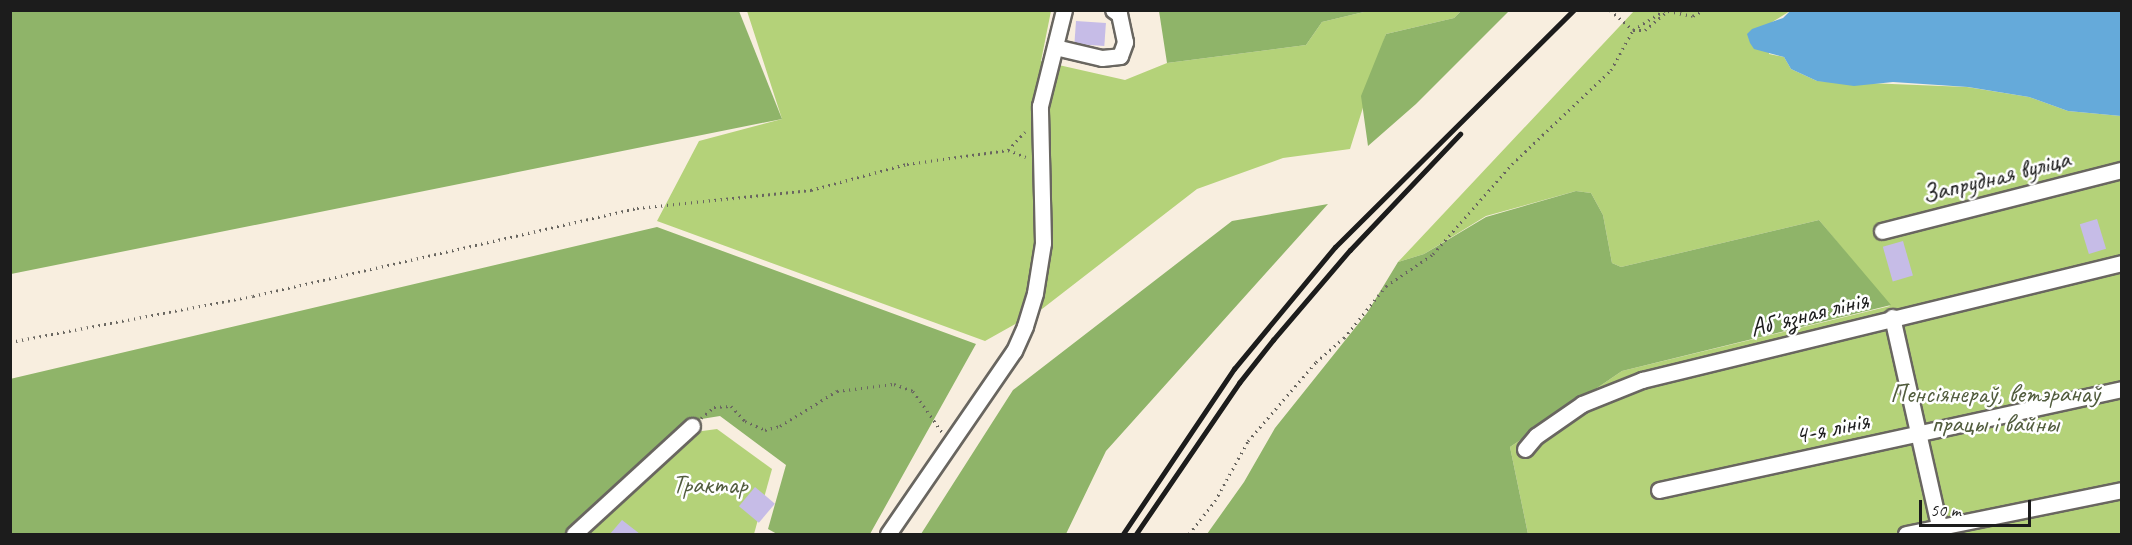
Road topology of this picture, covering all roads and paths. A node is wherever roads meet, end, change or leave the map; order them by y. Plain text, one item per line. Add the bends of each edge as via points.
1 (1064, 10) edge
2 (1113, 10) edge
3 (1610, 10) edge
4 (1665, 10) edge
5 (1704, 10) edge
6 (1633, 30) junction
7 (1055, 47) junction
8 (1027, 130) dead end
9 (2121, 170) edge
10 (1882, 231) dead end
11 (2121, 263) edge
12 (1892, 317) junction
13 (10, 342) edge
14 (2121, 389) edge
15 (692, 426) joint
16 (1921, 434) junction
17 (952, 441) junction
18 (1526, 449) dead end
19 (1659, 490) dead end
20 (2121, 490) edge
21 (1940, 530) edge
22 (574, 534) edge
23 (888, 534) edge
24 (1189, 534) edge
25 (1906, 534) edge

1 - 7 street
2 - 7 street via 1119,14 1125,42 1120,56 1102,58
3 - 6 path
4 - 6 path
5 - 6 path via 1693,16 1668,11 1645,30
6 - 24 path via 1611,70 1512,164 1433,254 1386,286 1344,338 1316,362 1248,441 1215,501
7 - 17 street via 1040,106 1043,243 1035,293 1014,351
8 - 13 path via 1008,150 907,164 811,189 637,207 253,296
9 - 10 street, Запрудная вуліца
11 - 12 street, Абʼязная лінія via 1940,309
12 - 16 street
12 - 18 street, Абʼязная лінія via 1642,380 1582,404 1536,436
14 - 16 street, 4-я лінія
15 - 17 path via 714,407 724,405 765,430 780,426 837,391 894,384 913,391
15 - 22 street
16 - 19 street, 4-я лінія
16 - 21 street
17 - 23 street
20 - 21 street
21 - 25 street

